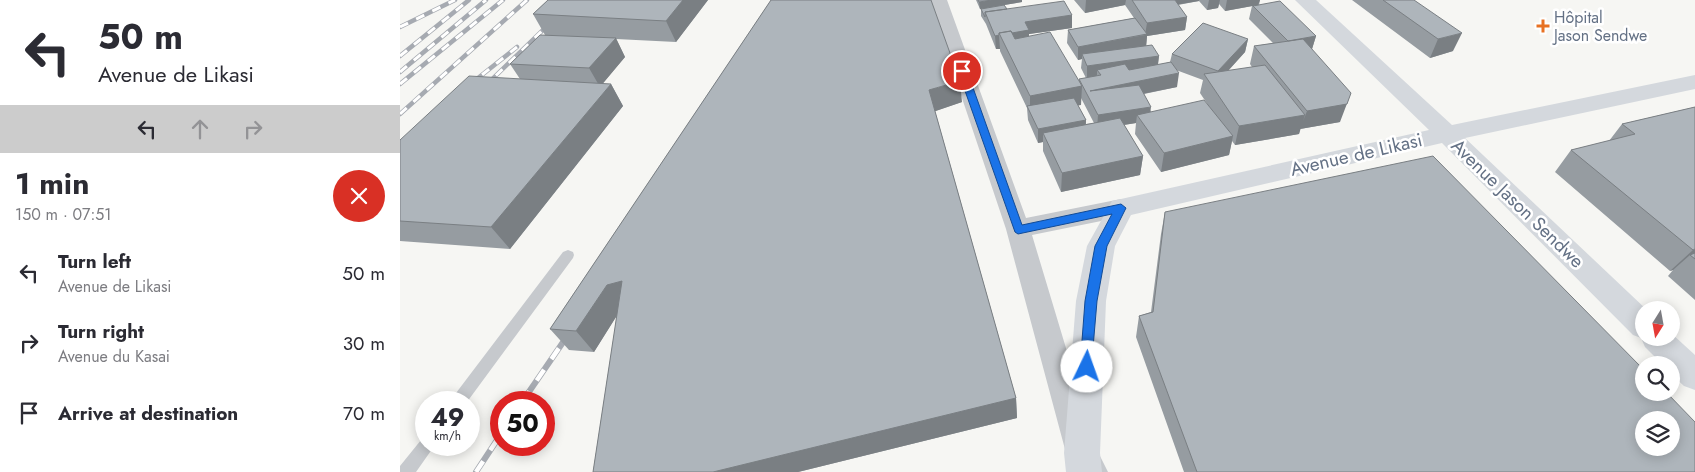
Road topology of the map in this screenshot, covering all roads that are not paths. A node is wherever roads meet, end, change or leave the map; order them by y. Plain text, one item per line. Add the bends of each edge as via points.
1 (938, 0) edge
2 (1305, 0) edge
3 (1695, 82) edge
4 (1447, 134) junction
5 (1121, 208) junction
6 (1018, 230) junction
7 (568, 255) dead end
8 (1635, 317) edge
9 (1664, 346) edge
10 (1695, 376) edge
11 (466, 391) edge
12 (418, 456) edge
13 (1086, 466) edge
14 (406, 472) edge

1 - 6 street
2 - 4 main road, Avenue Jason Sendwe
3 - 4 main road, Avenue de Likasi
4 - 5 main road, Avenue de Likasi
4 - 8 main road, Avenue Jason Sendwe
5 - 6 street, Avenue de Likasi
5 - 13 main road via 1101,246 1091,301
6 - 13 street
7 - 11 lane
9 - 10 main road
12 - 14 lane

